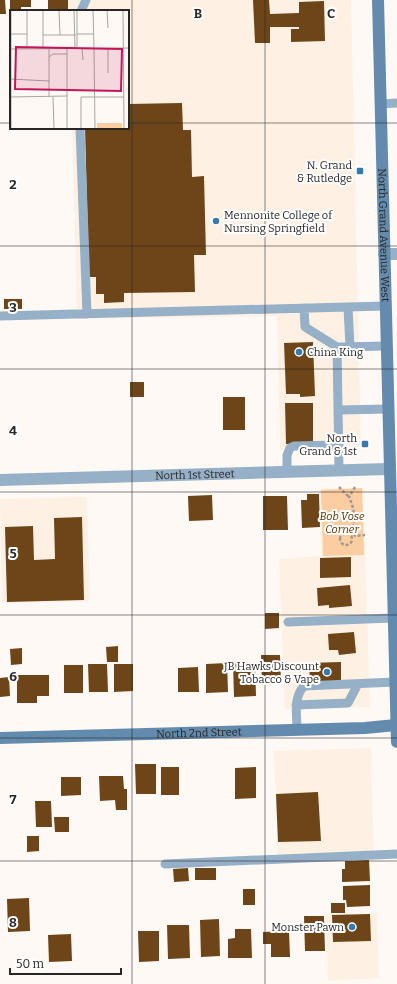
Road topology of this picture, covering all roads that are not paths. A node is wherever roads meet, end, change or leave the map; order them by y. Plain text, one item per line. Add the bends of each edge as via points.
1 (86, 0) edge
2 (378, 0) edge
3 (81, 10) edge
4 (397, 103) edge
5 (380, 104) junction
6 (80, 129) edge
7 (384, 254) junction
8 (397, 254) edge
9 (385, 306) junction
10 (348, 307) junction
11 (304, 308) junction
12 (87, 314) junction
13 (0, 316) edge
14 (350, 346) junction
15 (386, 346) junction
16 (337, 347) junction
17 (388, 409) junction
18 (338, 410) junction
19 (339, 445) junction
20 (389, 469) junction
21 (340, 470) junction
22 (287, 472) junction
23 (0, 480) edge
24 (394, 548) edge
25 (394, 569) edge
26 (393, 618) junction
27 (288, 622) dead end
28 (395, 682) junction
29 (358, 684) junction
30 (296, 705) junction
31 (397, 725) edge
32 (297, 729) junction
33 (0, 738) edge
34 (397, 742) edge
35 (397, 854) edge
36 (165, 864) dead end

1 - 3 lane
2 - 5 main road, North Grand Avenue West
4 - 5 lane
5 - 7 main road, North Grand Avenue West
6 - 12 lane
7 - 8 street
7 - 9 main road, North Grand Avenue West
9 - 10 lane
9 - 15 main road, North Grand Avenue West
10 - 11 lane
10 - 14 lane
11 - 12 lane
11 - 16 lane via 305,327
12 - 13 lane
14 - 15 lane
14 - 16 lane
15 - 17 main road, North Grand Avenue West
16 - 18 lane
17 - 18 lane
17 - 20 main road, North Grand Avenue West
18 - 19 lane
19 - 21 lane
19 - 22 lane via 290,448 287,455
20 - 21 street, North 1st Street
20 - 24 main road, North Grand Avenue West
21 - 22 street, North 1st Street
22 - 23 street, North 1st Street
24 - 25 main road, North Grand Avenue West
25 - 26 main road, North Grand Avenue West
26 - 27 lane
26 - 28 main road, North Grand Avenue West
28 - 29 lane
28 - 31 main road, North Grand Avenue West
29 - 30 lane via 348,703
29 - 30 lane via 304,686 299,692
30 - 32 lane
31 - 32 main road, North 2nd Street
31 - 34 main road, North Grand Avenue West
32 - 33 main road, North 2nd Street
35 - 36 lane

